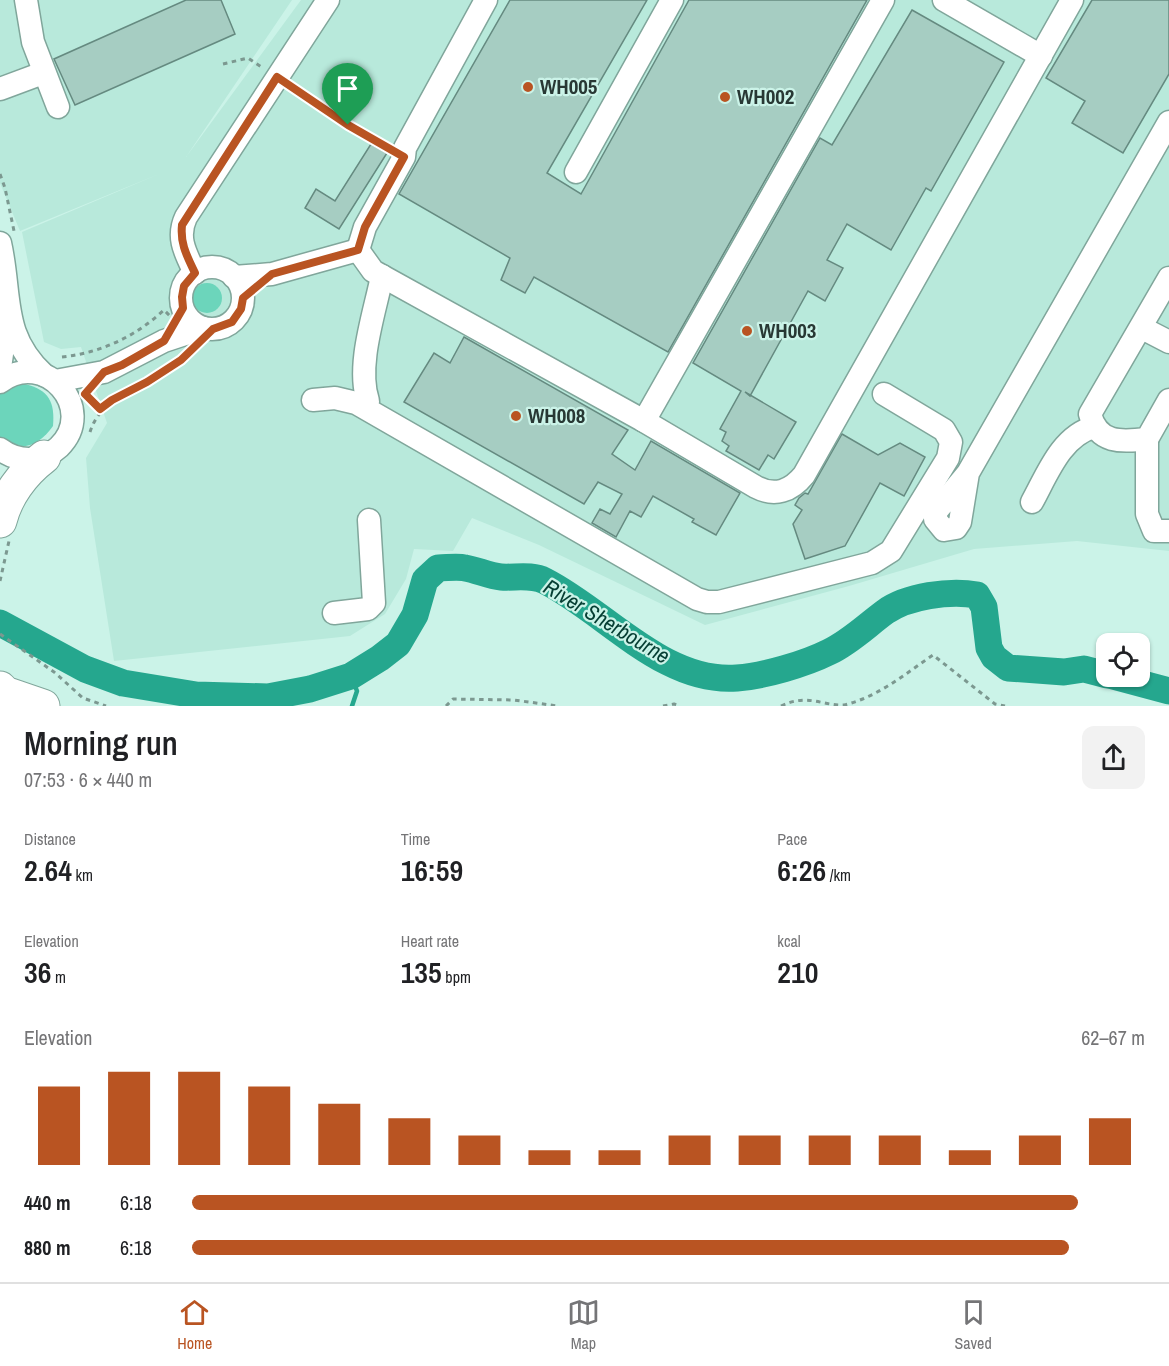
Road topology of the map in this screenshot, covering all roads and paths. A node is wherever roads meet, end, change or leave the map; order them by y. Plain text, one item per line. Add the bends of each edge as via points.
1 (26, 0) edge
2 (327, 0) edge
3 (486, 0) edge
4 (672, 0) edge
5 (883, 0) edge
6 (944, 0) edge
7 (1072, 0) edge
8 (1041, 56) junction
9 (223, 64) dead end
10 (43, 73) junction
11 (277, 77) junction
12 (0, 89) edge
13 (58, 107) dead end
14 (1169, 122) edge
15 (404, 157) junction
16 (576, 172) dead end
17 (0, 243) edge
18 (358, 250) junction
19 (195, 273) junction
20 (382, 276) junction
21 (1169, 278) edge
22 (3, 287) edge
23 (238, 287) junction
24 (8, 312) junction
25 (179, 315) junction
26 (203, 328) junction
27 (1142, 328) junction
28 (164, 341) junction
29 (1169, 342) edge
30 (188, 353) dead end
31 (62, 357) dead end
32 (0, 368) edge
33 (104, 372) junction
34 (49, 378) junction
35 (0, 382) edge
36 (884, 394) dead end
37 (314, 400) dead end
38 (1169, 400) edge
39 (368, 401) dead end
40 (92, 402) junction
41 (72, 413) junction
42 (644, 421) junction
43 (1094, 427) junction
44 (1147, 438) junction
45 (87, 441) dead end
46 (0, 449) edge
47 (44, 457) junction
48 (968, 472) dead end
49 (1032, 502) dead end
50 (369, 520) dead end
51 (5, 529) edge
52 (1169, 531) edge
53 (0, 580) edge
54 (334, 613) dead end
55 (0, 634) edge
56 (0, 688) edge
57 (43, 706) edge
58 (106, 706) edge
59 (446, 706) edge
60 (558, 706) edge
61 (663, 706) edge
62 (680, 706) edge
63 (781, 706) edge
64 (1005, 706) edge

1 - 10 street
2 - 11 street
3 - 15 street via 405,148
4 - 16 street
5 - 42 street
6 - 8 street
7 - 8 street
8 - 42 street via 810,465 794,485 777,492 762,490
9 - 11 path via 248,58
10 - 12 street
10 - 13 street
11 - 15 path
11 - 19 street via 182,225 184,251
14 - 48 street
15 - 18 street via 365,227
17 - 22 street
18 - 20 street via 373,271
18 - 23 street
19 - 23 street via 216,268 225,271
19 - 25 street via 182,291
20 - 39 street via 365,363
20 - 42 street
21 - 27 street
22 - 24 street
23 - 26 street via 241,309 232,322 219,328
24 - 32 street
24 - 34 street via 20,349
25 - 26 street
25 - 28 street
25 - 31 path via 164,310 140,330 93,353
26 - 28 street
27 - 29 street
27 - 43 street via 1090,414
28 - 33 street
30 - 40 path via 147,382 112,400
33 - 34 street
33 - 40 street
34 - 35 street via 19,373
34 - 41 street via 66,393
36 - 37 street via 944,430 951,442 948,458 891,551 872,563 719,602 697,599 356,403 335,398
38 - 44 street
40 - 41 street
40 - 45 path
41 - 47 street via 64,440
43 - 44 street via 1109,440
43 - 49 street via 1081,430 1061,451
44 - 52 street via 1147,514 1154,531
46 - 47 street via 18,458
47 - 51 highway via 30,468 8,499
50 - 54 street via 374,603 368,609
51 - 53 path
55 - 58 path via 83,698
56 - 57 highway
59 - 60 path via 453,699 514,700
61 - 62 path
63 - 64 path via 794,700 842,705 886,688 933,655 995,704

